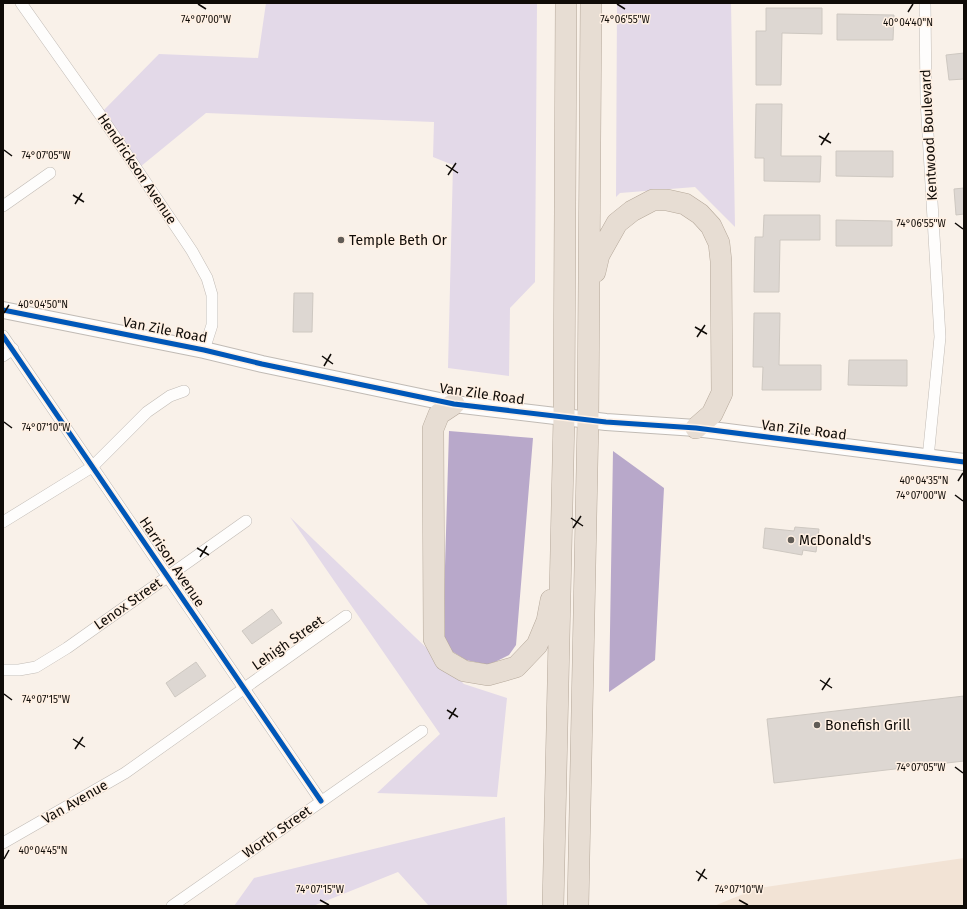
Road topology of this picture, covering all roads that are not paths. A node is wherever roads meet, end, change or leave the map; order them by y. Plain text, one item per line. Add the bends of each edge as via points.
1 (21, 3) edge
2 (566, 3) edge
3 (591, 3) edge
4 (925, 3) edge
5 (50, 173) dead end
6 (3, 206) edge
7 (589, 298) junction
8 (3, 310) edge
9 (3, 336) edge
10 (13, 349) junction
11 (204, 350) junction
12 (3, 356) edge
13 (184, 391) dead end
14 (454, 404) junction
15 (564, 417) junction
16 (588, 420) junction
17 (696, 428) junction
18 (928, 458) junction
19 (964, 462) edge
20 (92, 467) junction
21 (246, 521) dead end
22 (3, 522) edge
23 (561, 556) junction
24 (167, 577) junction
25 (346, 616) dead end
26 (3, 670) edge
27 (244, 689) junction
28 (422, 731) dead end
29 (146, 759) joint
30 (321, 801) junction
31 (3, 843) edge
32 (172, 906) edge
33 (553, 906) edge
34 (578, 906) edge

1 - 11 street, Hendrickson Avenue via 178,229 207,278 212,296 212,325
2 - 15 highway
3 - 7 highway
4 - 18 street, Kentwood Boulevard via 926,100 940,337
5 - 6 street
7 - 16 highway
7 - 17 highway via 599,255 617,223 632,211 654,200 667,200 684,204 700,214 711,226 719,243 721,261 722,393 712,414
8 - 11 street, Van Zile Road
9 - 10 street, Harrison Avenue
10 - 12 street
10 - 20 street, Harrison Avenue
11 - 14 street, Van Zile Road
13 - 20 street via 170,396 147,412
14 - 15 street, Van Zile Road
14 - 23 highway via 439,414 433,429 434,639 445,660 464,671 488,675 516,667 536,645 547,621
15 - 16 street, Van Zile Road
15 - 23 highway
16 - 17 street, Van Zile Road
16 - 34 highway
17 - 18 street, Van Zile Road
18 - 19 street, Van Zile Road
20 - 22 street
20 - 24 street, Harrison Avenue
21 - 24 street, Lenox Street
23 - 33 highway
24 - 26 street, Lenox Street via 36,667
24 - 27 street, Harrison Avenue
25 - 27 street, Lehigh Street
27 - 29 street, Lehigh Street
27 - 30 street, Harrison Avenue
28 - 30 street, Worth Street
29 - 31 street, Van Avenue
30 - 32 street, Worth Street

